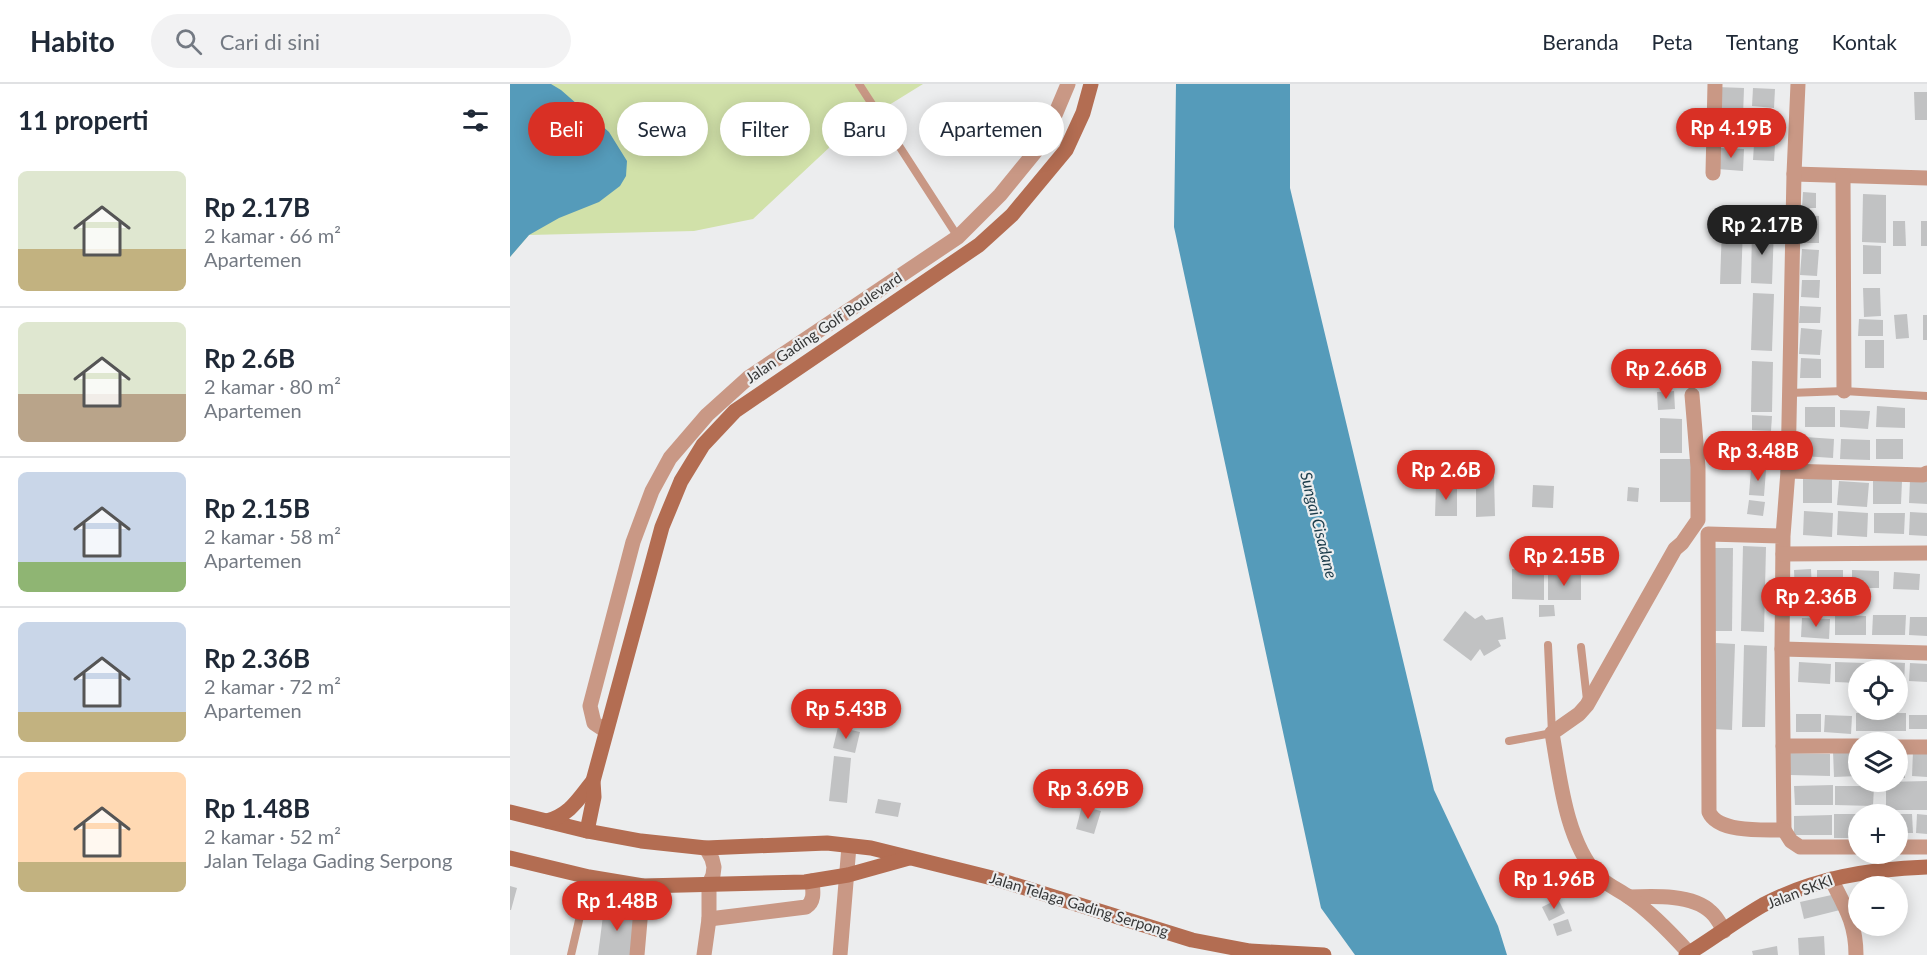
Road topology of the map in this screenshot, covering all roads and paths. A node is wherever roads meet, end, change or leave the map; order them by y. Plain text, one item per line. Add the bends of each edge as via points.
1 (859, 84) edge
2 (1068, 84) edge
3 (1091, 84) edge
4 (1715, 84) edge
5 (1798, 84) edge
6 (1713, 173) dead end
7 (1794, 174) junction
8 (1843, 176) junction
9 (1927, 178) edge
10 (958, 237) junction
11 (1845, 391) junction
12 (1789, 393) junction
13 (1692, 395) dead end
14 (1927, 396) edge
15 (1788, 471) junction
16 (1927, 473) edge
17 (1783, 536) junction
18 (1784, 554) junction
19 (1927, 554) edge
20 (1548, 645) dead end
21 (1581, 647) dead end
22 (1782, 649) junction
23 (1927, 653) edge
24 (1587, 705) junction
25 (606, 731) junction
26 (1552, 733) junction
27 (1509, 741) dead end
28 (1783, 746) junction
29 (1848, 746) edge
30 (1908, 747) edge
31 (1927, 747) edge
32 (593, 780) junction
33 (510, 812) edge
34 (547, 821) junction
35 (1784, 830) junction
36 (587, 831) junction
37 (849, 846) junction
38 (1848, 847) edge
39 (1908, 847) edge
40 (1927, 847) edge
41 (706, 848) junction
42 (510, 858) edge
43 (909, 858) junction
44 (1927, 867) edge
45 (848, 875) junction
46 (589, 877) junction
47 (1831, 879) junction
48 (812, 881) junction
49 (710, 884) junction
50 (644, 886) junction
51 (1629, 897) junction
52 (710, 919) junction
53 (1724, 931) junction
54 (1688, 954) edge
55 (571, 955) edge
56 (637, 955) edge
57 (704, 955) edge
58 (840, 955) edge
59 (1324, 955) edge
60 (1856, 955) edge

1 - 10 lane
2 - 10 street, Jalan Gading Golf Boulevard via 1044,141 1000,195
3 - 25 main road, Jalan Gading Golf Boulevard via 1066,150 1012,215 979,245 735,411 703,445 681,481 662,526
4 - 6 street
5 - 7 street
7 - 8 street
7 - 12 street
8 - 9 street
8 - 11 street
10 - 25 street, Jalan Gading Golf Boulevard via 748,378 707,415 670,458 652,491 633,542 590,706 594,723
11 - 12 lane
11 - 14 lane
12 - 15 street
13 - 24 street via 1698,520 1675,549
15 - 16 street
15 - 17 street
17 - 18 street
17 - 35 street via 1708,534 1708,546 1709,812 1719,823 1747,830
18 - 19 street
18 - 22 street
20 - 26 lane
21 - 24 lane
22 - 23 street
22 - 28 street
24 - 26 street
25 - 32 main road, Jalan Gading Golf Boulevard
26 - 27 lane
26 - 51 street via 1568,817 1578,844 1599,878
28 - 29 street
28 - 35 street
30 - 31 street
32 - 34 main road, Jalan Gading Golf Boulevard via 573,807
32 - 36 main road, Jalan Gading Golf Boulevard
33 - 34 main road, Jalan Telaga Gading Serpong
34 - 36 main road, Jalan Telaga Gading Serpong
35 - 38 street via 1800,848
36 - 41 main road, Jalan Telaga Gading Serpong
37 - 41 main road, Jalan Telaga Gading Serpong via 827,843
37 - 43 main road, Jalan Telaga Gading Serpong
37 - 45 street
39 - 40 street
41 - 49 street via 714,867
42 - 46 main road, Jalan Telaga Gading Serpong
43 - 45 main road, Jalan Telaga Gading Serpong
43 - 59 main road, Jalan Telaga Gading Serpong via 996,879 1192,940 1250,951
44 - 47 main road, Jalan SKKI
45 - 48 main road, Jalan Telaga Gading Serpong
45 - 58 street
46 - 50 main road, Jalan Telaga Gading Serpong
46 - 55 lane
47 - 53 main road, Jalan SKKI via 1763,905
47 - 60 street via 1852,921
48 - 49 main road, Jalan Telaga Gading Serpong
48 - 52 street via 812,899 806,907
49 - 50 main road, Jalan Telaga Gading Serpong
49 - 52 street
50 - 56 street
51 - 53 street via 1656,896 1697,904 1709,909
51 - 54 street via 1669,930
52 - 57 street
53 - 54 main road, Jalan SKKI

